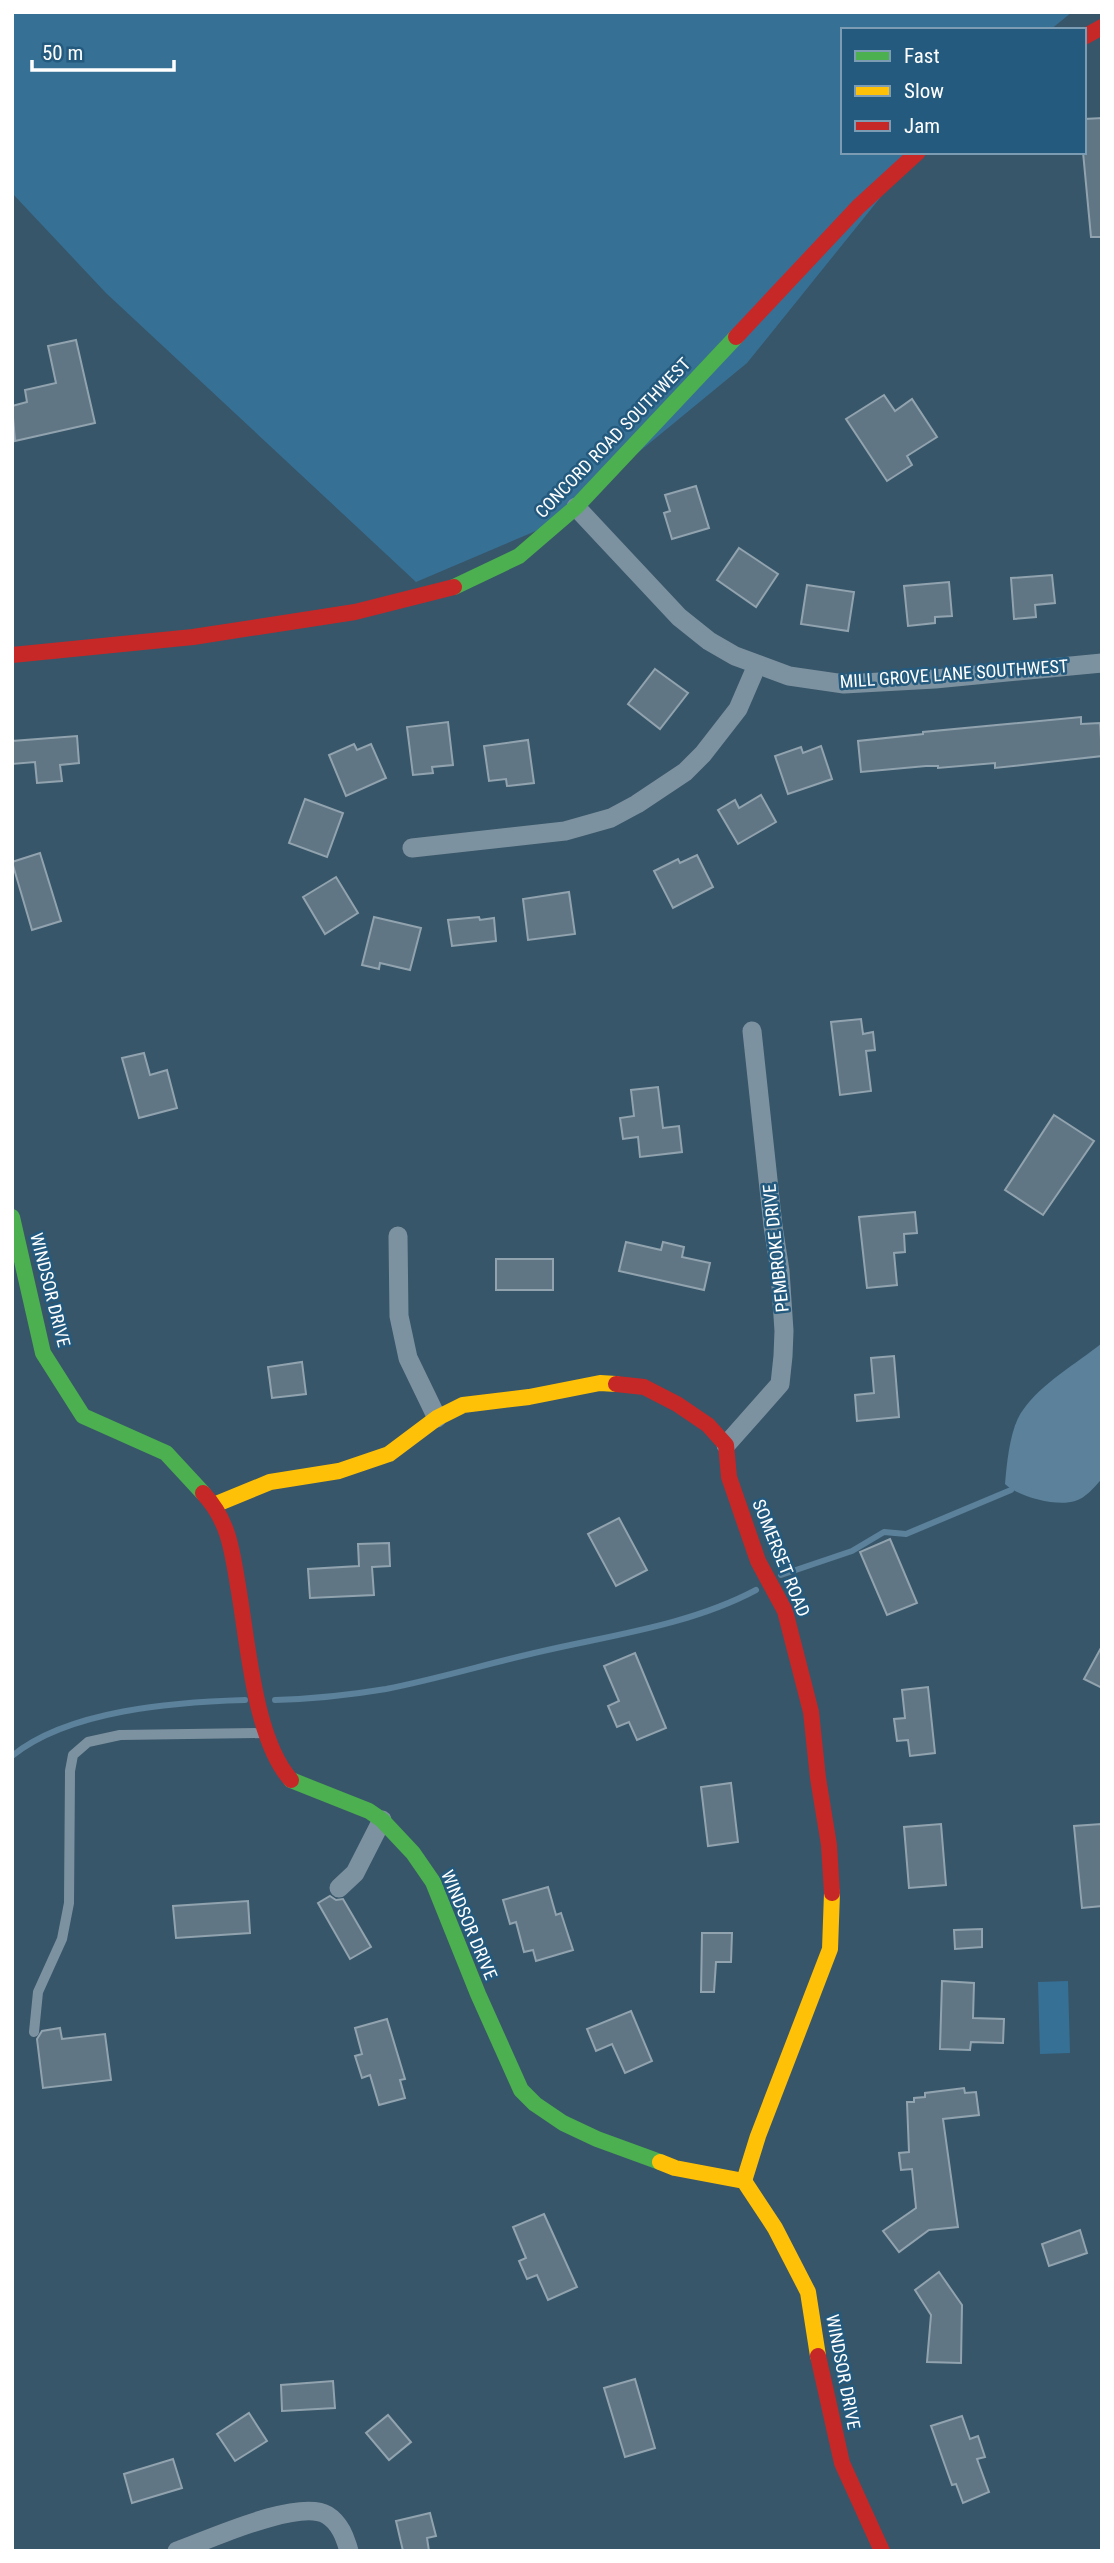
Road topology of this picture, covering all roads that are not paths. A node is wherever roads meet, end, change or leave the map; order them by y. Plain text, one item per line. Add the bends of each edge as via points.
1 (1102, 27) edge
2 (1086, 36) edge
3 (916, 154) edge
4 (576, 507) junction
5 (12, 655) edge
6 (1102, 663) edge
7 (757, 665) junction
8 (412, 848) dead end
9 (752, 1031) dead end
10 (12, 1217) edge
11 (398, 1236) dead end
12 (437, 1418) junction
13 (726, 1445) junction
14 (215, 1505) junction
15 (267, 1733) junction
16 (382, 1820) junction
17 (339, 1888) dead end
18 (34, 2032) dead end
19 (744, 2181) junction
20 (177, 2551) edge
21 (349, 2551) edge
22 (882, 2551) edge

1 - 2 street
3 - 4 street, CONCORD ROAD SOUTHWEST via 858,207
4 - 5 street, CONCORD ROAD SOUTHWEST via 503,565 425,596 274,625
4 - 7 street, MILL GROVE LANE SOUTHWEST via 679,617 709,641
6 - 7 street, MILL GROVE LANE SOUTHWEST via 844,684 789,676
7 - 8 street via 738,709 703,754 662,789 619,813 565,831
9 - 13 street, PEMBROKE DRIVE via 780,1271 783,1356 780,1384
10 - 14 street, WINDSOR DRIVE via 43,1353 83,1416 166,1453
11 - 12 street via 399,1316 408,1358
12 - 13 street via 463,1405 600,1383 644,1387 708,1425
12 - 14 street via 389,1454 339,1471 270,1482
13 - 19 street, SOMERSET ROAD via 729,1477 758,1561 785,1611 811,1712 830,1845 832,1897 830,1949
14 - 15 street, WINDSOR DRIVE via 230,1537
15 - 16 street, WINDSOR DRIVE via 283,1771 294,1783
15 - 18 lane via 120,1735 88,1742 73,1755 69,1903 62,1939 38,1992
16 - 17 street via 355,1873
16 - 19 street, WINDSOR DRIVE via 414,1853 433,1882 521,2090 535,2104 597,2139 675,2168
19 - 22 street, WINDSOR DRIVE via 808,2292 842,2463
20 - 21 street via 274,2516 307,2511 326,2515 343,2532

